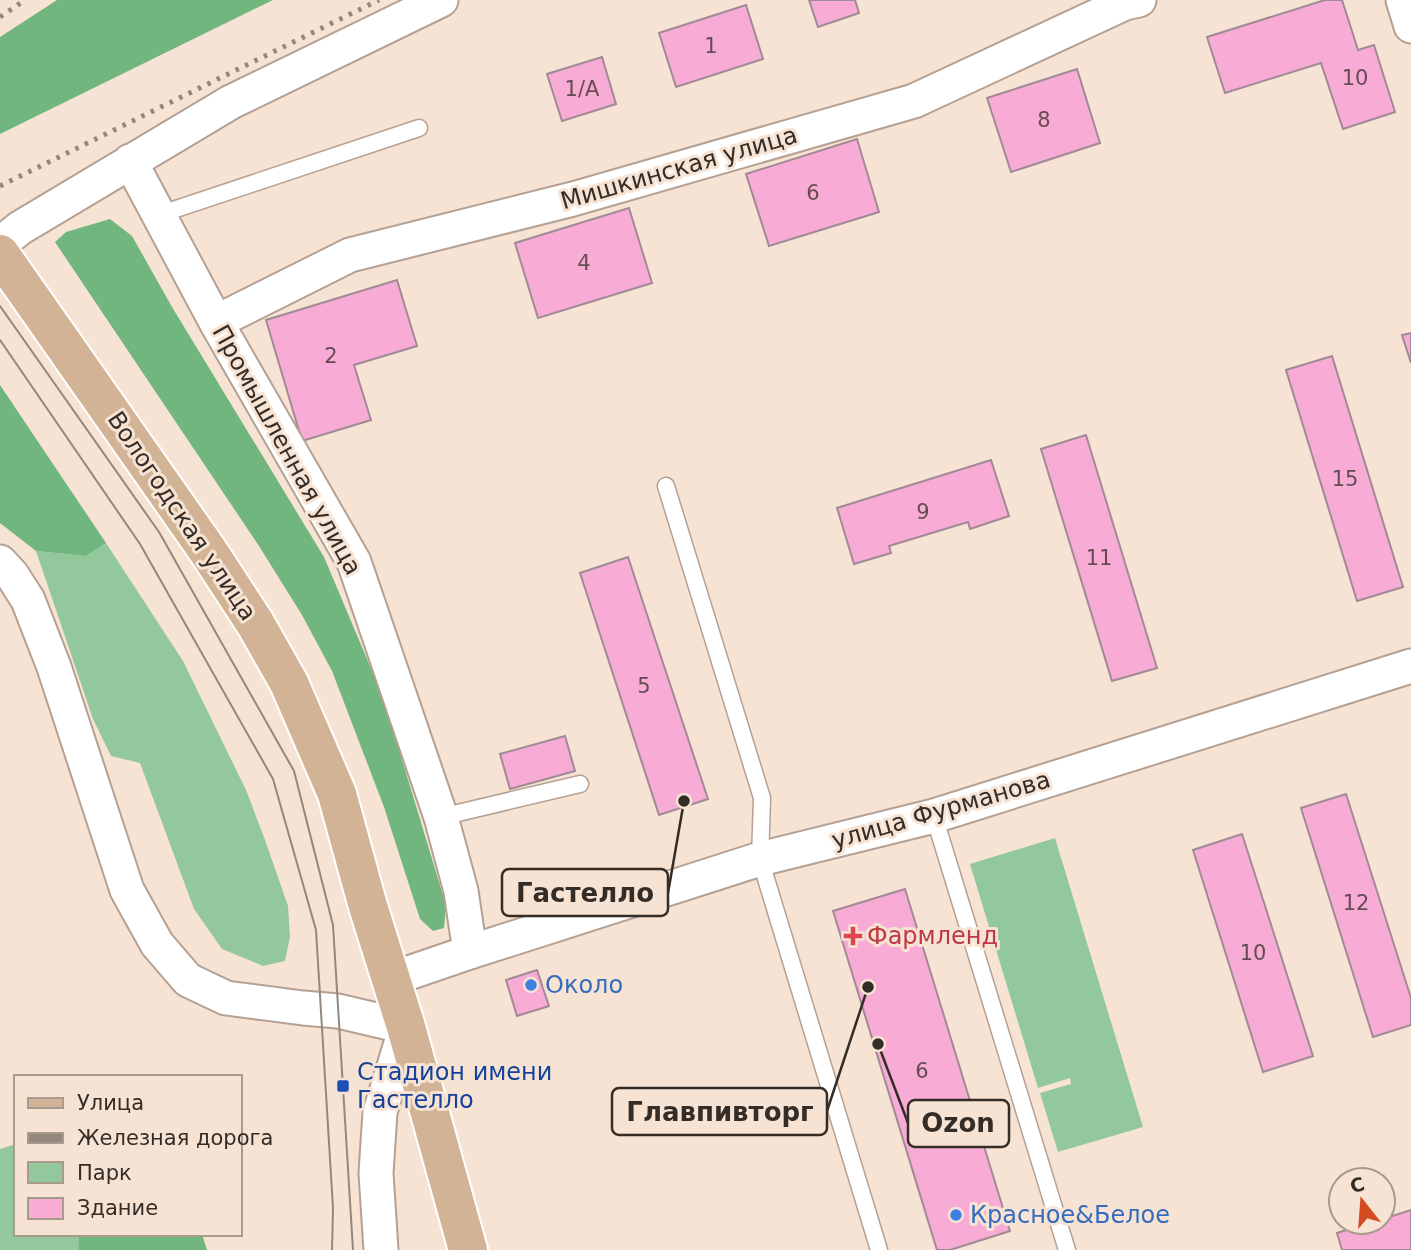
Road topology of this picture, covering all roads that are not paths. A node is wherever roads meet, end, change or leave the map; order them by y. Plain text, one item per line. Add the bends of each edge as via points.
1 (441, 0) edge
2 (1139, 0) edge
3 (1403, 0) edge
4 (1411, 26) edge
5 (419, 128) dead end
6 (130, 161) junction
7 (158, 215) junction
8 (0, 244) edge
9 (0, 254) edge
10 (216, 322) junction
11 (666, 486) dead end
12 (0, 562) edge
13 (1411, 666) edge
14 (580, 784) dead end
15 (934, 816) junction
16 (441, 817) junction
17 (761, 859) junction
18 (470, 952) junction
19 (391, 979) junction
20 (405, 1027) junction
21 (381, 1250) edge
22 (468, 1250) edge
23 (879, 1250) edge
24 (1067, 1250) edge

1 - 6 street via 231,102
2 - 10 street, Мишкинская улица via 914,101 573,199 351,255
3 - 4 street
5 - 7 lane
6 - 7 street, Промышленная улица
6 - 8 street
7 - 10 street, Промышленная улица
9 - 19 main road, Вологодская улица via 208,551 289,683 337,794
10 - 16 street, Промышленная улица via 354,562
11 - 17 lane via 762,798
12 - 20 street via 33,611 127,890 157,944 188,980 226,998 338,1011
13 - 15 street, улица Фурманова
14 - 16 lane
15 - 17 street, улица Фурманова
15 - 24 lane
16 - 18 street, Промышленная улица via 461,891
17 - 18 street, улица Фурманова
17 - 23 lane
18 - 19 street, улица Фурманова
19 - 20 main road, Вологодская улица
20 - 21 street via 380,1112 376,1173
20 - 22 main road, Вологодская улица

